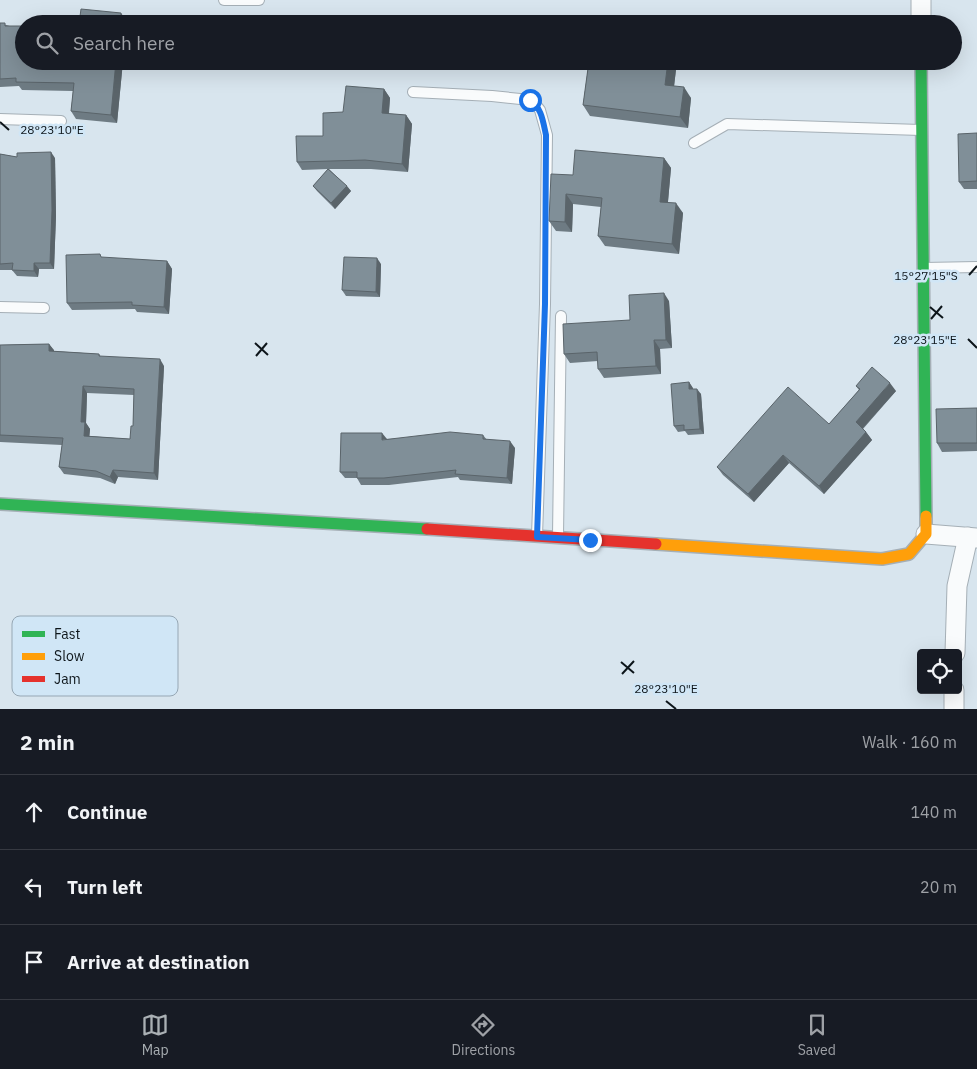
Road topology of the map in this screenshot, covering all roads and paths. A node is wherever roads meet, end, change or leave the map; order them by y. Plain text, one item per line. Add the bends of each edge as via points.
1 (224, 0) edge
2 (259, 0) edge
3 (921, 0) edge
4 (921, 15) edge
5 (921, 70) edge
6 (413, 92) dead end
7 (0, 119) edge
8 (61, 120) dead end
9 (922, 130) junction
10 (694, 143) dead end
11 (977, 267) edge
12 (923, 268) junction
13 (0, 307) edge
14 (44, 308) dead end
15 (561, 316) dead end
16 (0, 504) edge
17 (926, 534) junction
18 (537, 537) junction
19 (558, 537) junction
20 (972, 537) edge
21 (955, 649) edge
22 (954, 694) edge
23 (954, 709) edge

1 - 2 lane
3 - 4 street
5 - 9 street
6 - 18 lane via 530,100 540,110 546,135 545,304
7 - 8 lane
9 - 10 lane via 728,124
9 - 12 street
11 - 12 lane
12 - 17 street
13 - 14 lane
15 - 19 lane
16 - 18 street
17 - 19 street via 909,554 882,559
17 - 20 street
18 - 19 street
20 - 21 street via 956,586
22 - 23 street

